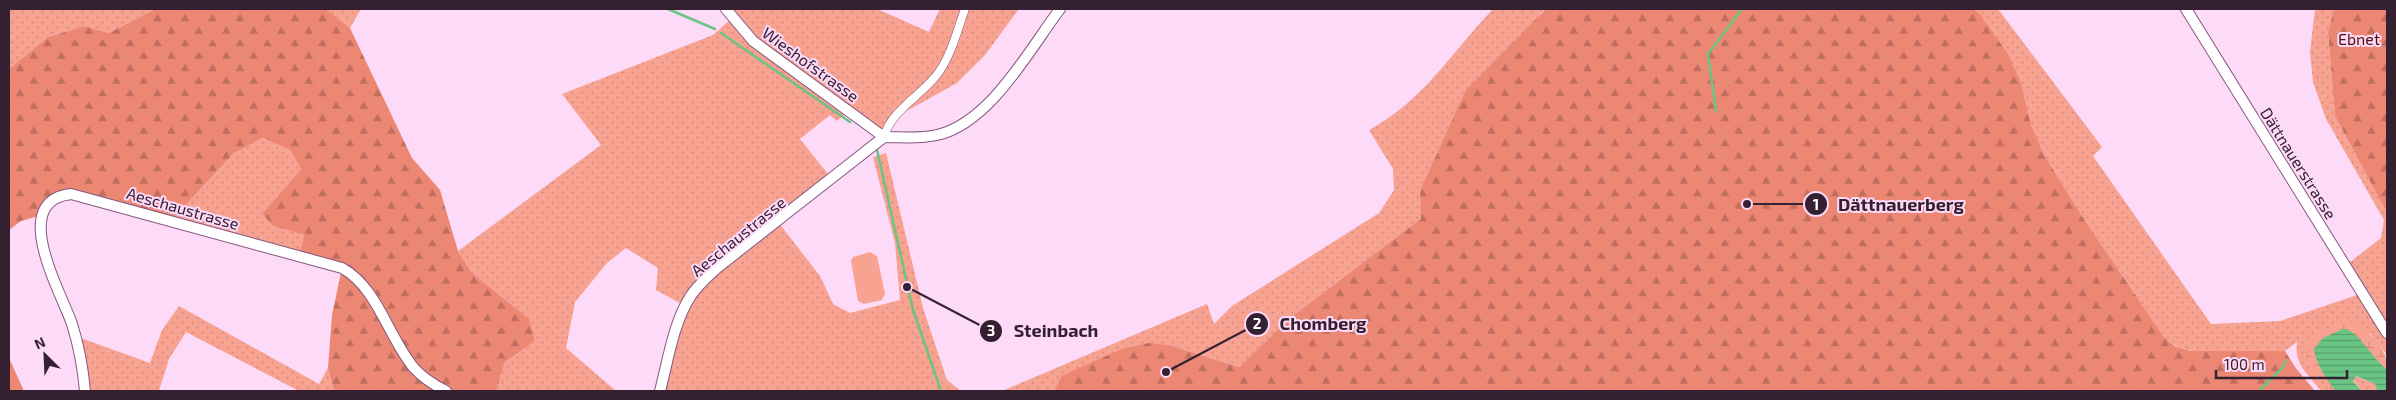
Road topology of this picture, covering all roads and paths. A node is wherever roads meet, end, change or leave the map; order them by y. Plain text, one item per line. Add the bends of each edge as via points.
1 (726, 9) edge
2 (965, 9) edge
3 (1060, 9) edge
4 (2186, 9) edge
5 (884, 137) junction
6 (2387, 333) edge
7 (85, 391) edge
8 (446, 391) edge
9 (660, 391) edge

1 - 5 street, Wieshofstrasse via 753,40
2 - 5 street via 940,69 890,122
3 - 5 street via 993,99 968,122 937,135
4 - 6 street, Dättnauerstrasse
5 - 9 street, Aeschaustrasse via 717,268 697,288 680,319
7 - 8 street, Aeschaustrasse via 76,336 39,231 48,204 71,194 342,268 368,290 415,368

